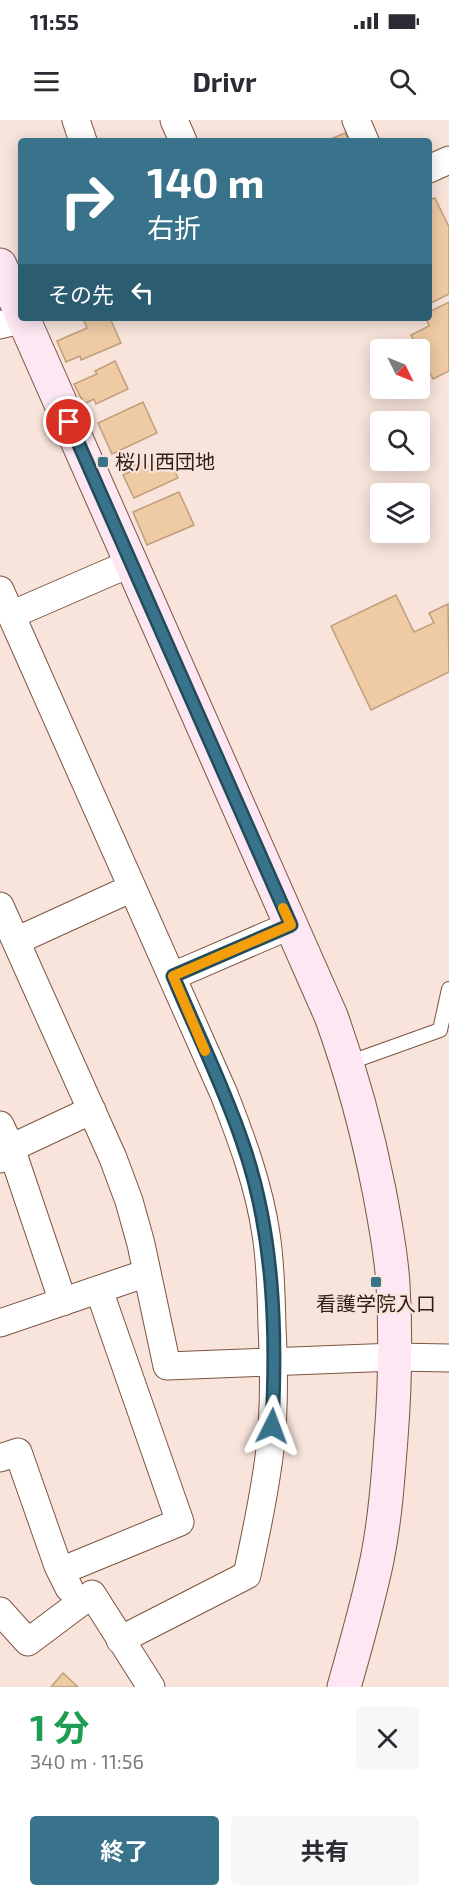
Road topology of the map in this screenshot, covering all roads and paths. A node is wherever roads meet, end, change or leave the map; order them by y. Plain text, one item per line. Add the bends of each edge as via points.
1 (76, 120) edge
2 (174, 120) edge
3 (356, 120) edge
4 (82, 138) edge
5 (182, 138) edge
6 (364, 138) edge
7 (449, 160) edge
8 (432, 168) edge
9 (0, 265) edge
10 (18, 314) edge
11 (21, 321) edge
12 (131, 563) junction
13 (0, 590) edge
14 (11, 615) junction
15 (132, 888) junction
16 (0, 906) edge
17 (291, 925) junction
18 (16, 941) junction
19 (173, 976) junction
20 (449, 989) edge
21 (348, 1063) junction
22 (92, 1110) junction
23 (4, 1144) edge
24 (147, 1273) junction
25 (99, 1290) junction
26 (63, 1302) junction
27 (0, 1323) edge
28 (395, 1358) junction
29 (449, 1358) edge
30 (274, 1362) junction
31 (0, 1458) edge
32 (61, 1571) junction
33 (78, 1604) junction
34 (0, 1611) edge
35 (120, 1640) junction
36 (151, 1687) edge
37 (344, 1687) edge

1 - 4 street
2 - 5 street
3 - 6 street
7 - 8 street
9 - 10 street
11 - 12 street
12 - 14 street
12 - 17 street
13 - 14 street
14 - 15 street
15 - 18 street
15 - 19 street
16 - 18 street
17 - 19 street
17 - 21 street
18 - 22 street
19 - 30 street via 228,1104 255,1183 271,1278
20 - 21 lane via 440,1030
21 - 28 street via 371,1149 384,1220 393,1282
22 - 23 street
22 - 24 street via 129,1201
23 - 26 street
24 - 25 street
24 - 30 street via 168,1366
25 - 26 street
25 - 32 street via 180,1522
26 - 27 street
28 - 29 street
28 - 30 street
28 - 37 street via 388,1483 377,1557
30 - 35 street via 270,1449 247,1575
31 - 32 street via 18,1452
32 - 33 street
33 - 34 street via 28,1642
33 - 35 street via 92,1594
35 - 36 street

